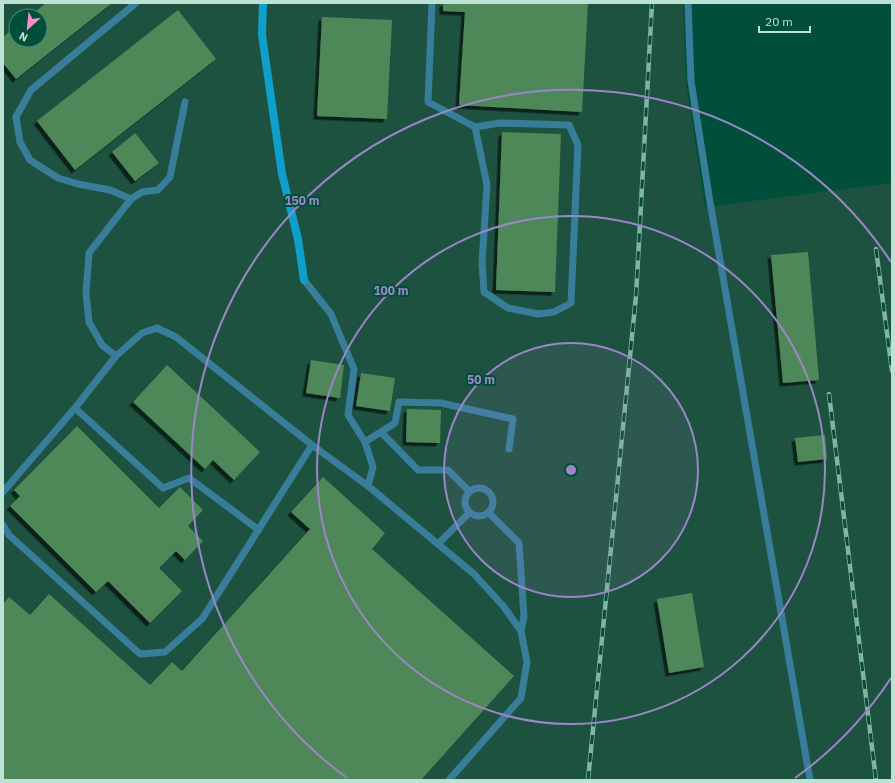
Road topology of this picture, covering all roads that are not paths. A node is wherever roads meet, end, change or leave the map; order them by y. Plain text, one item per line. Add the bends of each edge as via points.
1 (136, 3) edge
2 (263, 3) edge
3 (432, 3) edge
4 (688, 3) edge
5 (185, 102) dead end
6 (475, 127) junction
7 (131, 199) junction
8 (304, 280) joint
9 (116, 356) junction
10 (75, 408) junction
11 (381, 432) junction
12 (365, 442) junction
13 (312, 445) junction
14 (509, 449) dead end
15 (368, 486) junction
16 (469, 491) junction
17 (3, 492) edge
18 (469, 512) junction
19 (489, 513) junction
20 (3, 525) edge
21 (259, 530) junction
22 (438, 544) junction
23 (521, 631) junction
24 (449, 780) edge
25 (810, 780) edge

1 - 7 lane via 31,90 16,117 20,142 30,160 58,178 110,190
2 - 8 street via 262,34 282,174 298,239
3 - 6 lane via 428,102
4 - 25 lane via 691,81
5 - 7 lane via 170,177 158,190 142,192
6 - 6 lane via 500,123 569,125 578,145 572,303 554,312 538,314 508,308 484,292 482,263 488,185
7 - 9 lane via 89,253 86,293 89,322 102,345
8 - 12 lane via 331,314 354,370 348,415
9 - 10 lane
9 - 13 lane via 142,333 157,328 176,337
10 - 17 lane
10 - 21 lane via 163,488 189,478
11 - 12 lane
11 - 14 lane via 395,423 399,402 441,403 514,419
11 - 16 lane via 418,470 448,470
12 - 15 lane via 373,467
13 - 15 lane
13 - 21 lane
15 - 22 lane
16 - 18 lane via 464,499 464,505
16 - 19 lane via 477,487 488,491 493,502
18 - 19 lane via 475,516
18 - 22 lane
19 - 23 lane via 518,543 524,616
20 - 21 lane via 9,535 140,654 165,652 202,620
22 - 23 lane via 474,574 504,607
23 - 24 lane via 527,662 521,698

